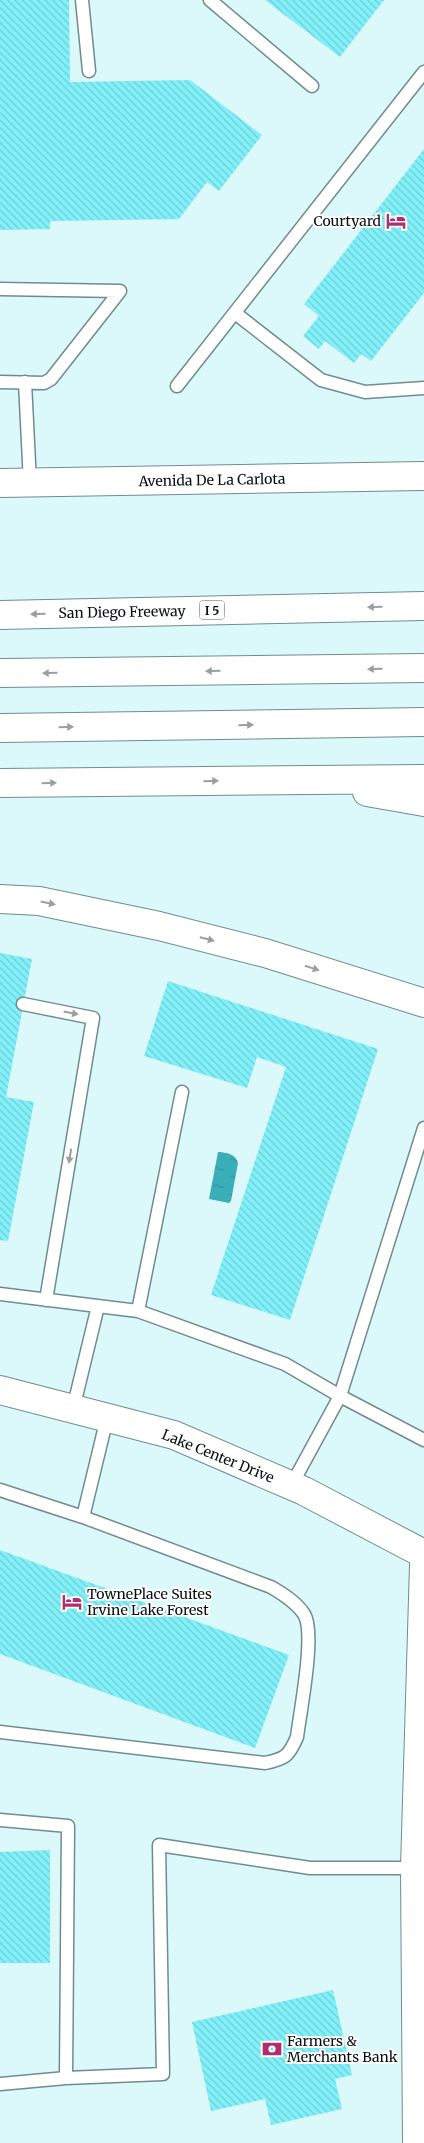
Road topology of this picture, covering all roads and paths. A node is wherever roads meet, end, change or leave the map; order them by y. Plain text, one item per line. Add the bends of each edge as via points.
1 (82, 0) edge
2 (210, 0) edge
3 (89, 71) dead end
4 (424, 72) edge
5 (312, 86) dead end
6 (0, 289) edge
7 (235, 313) junction
8 (0, 382) edge
9 (25, 382) junction
10 (178, 386) dead end
11 (424, 388) edge
12 (424, 476) edge
13 (0, 483) edge
14 (30, 483) junction
15 (424, 606) edge
16 (0, 615) edge
17 (424, 668) edge
18 (0, 673) edge
19 (424, 722) edge
20 (0, 728) edge
21 (424, 779) edge
22 (299, 780) junction
23 (0, 783) edge
24 (424, 802) edge
25 (0, 899) edge
26 (424, 1003) edge
27 (23, 1004) dead end
28 (182, 1092) dead end
29 (424, 1128) edge
30 (0, 1294) edge
31 (46, 1300) junction
32 (98, 1306) junction
33 (138, 1311) junction
34 (0, 1390) edge
35 (340, 1396) junction
36 (74, 1409) junction
37 (107, 1418) junction
38 (424, 1440) edge
39 (291, 1486) junction
40 (0, 1490) edge
41 (83, 1517) junction
42 (424, 1554) edge
43 (424, 1565) edge
44 (0, 1732) edge
45 (0, 1820) edge
46 (419, 1869) edge
47 (66, 2078) junction
48 (0, 2084) edge
49 (417, 2143) edge

1 - 3 lane
2 - 5 lane
4 - 7 lane
6 - 9 lane via 120,291 51,379
7 - 10 lane
7 - 11 lane via 321,380 365,392
8 - 9 lane
9 - 14 lane
12 - 14 main road, Avenida De La Carlota
13 - 14 main road, Avenida De La Carlota
15 -> 16 main road, San Diego Freeway / I 5
17 -> 18 main road
20 -> 19 main road
21 - 22 main road
23 -> 22 main road
22 - 24 main road
25 -> 26 main road via 38,901 159,926 265,953
27 -> 31 lane via 93,1018
28 - 33 lane
29 - 35 lane
30 - 31 lane
31 - 32 lane
32 - 33 lane
32 - 36 lane
33 - 35 lane via 285,1364
34 - 36 main road, Lake Center Drive
35 - 38 lane
35 - 39 lane
36 - 37 main road, Lake Center Drive
37 - 39 main road, Lake Center Drive via 174,1435
37 - 41 lane
39 - 42 main road, Lake Center Drive
40 - 41 lane
41 - 44 lane via 272,1587 287,1596 305,1615 309,1636 297,1737 291,1751 281,1760 265,1763
43 - 46 main road
45 - 47 lane via 68,1826
46 - 47 lane via 310,1868 159,1845 164,2074
46 - 49 main road
47 - 48 lane

